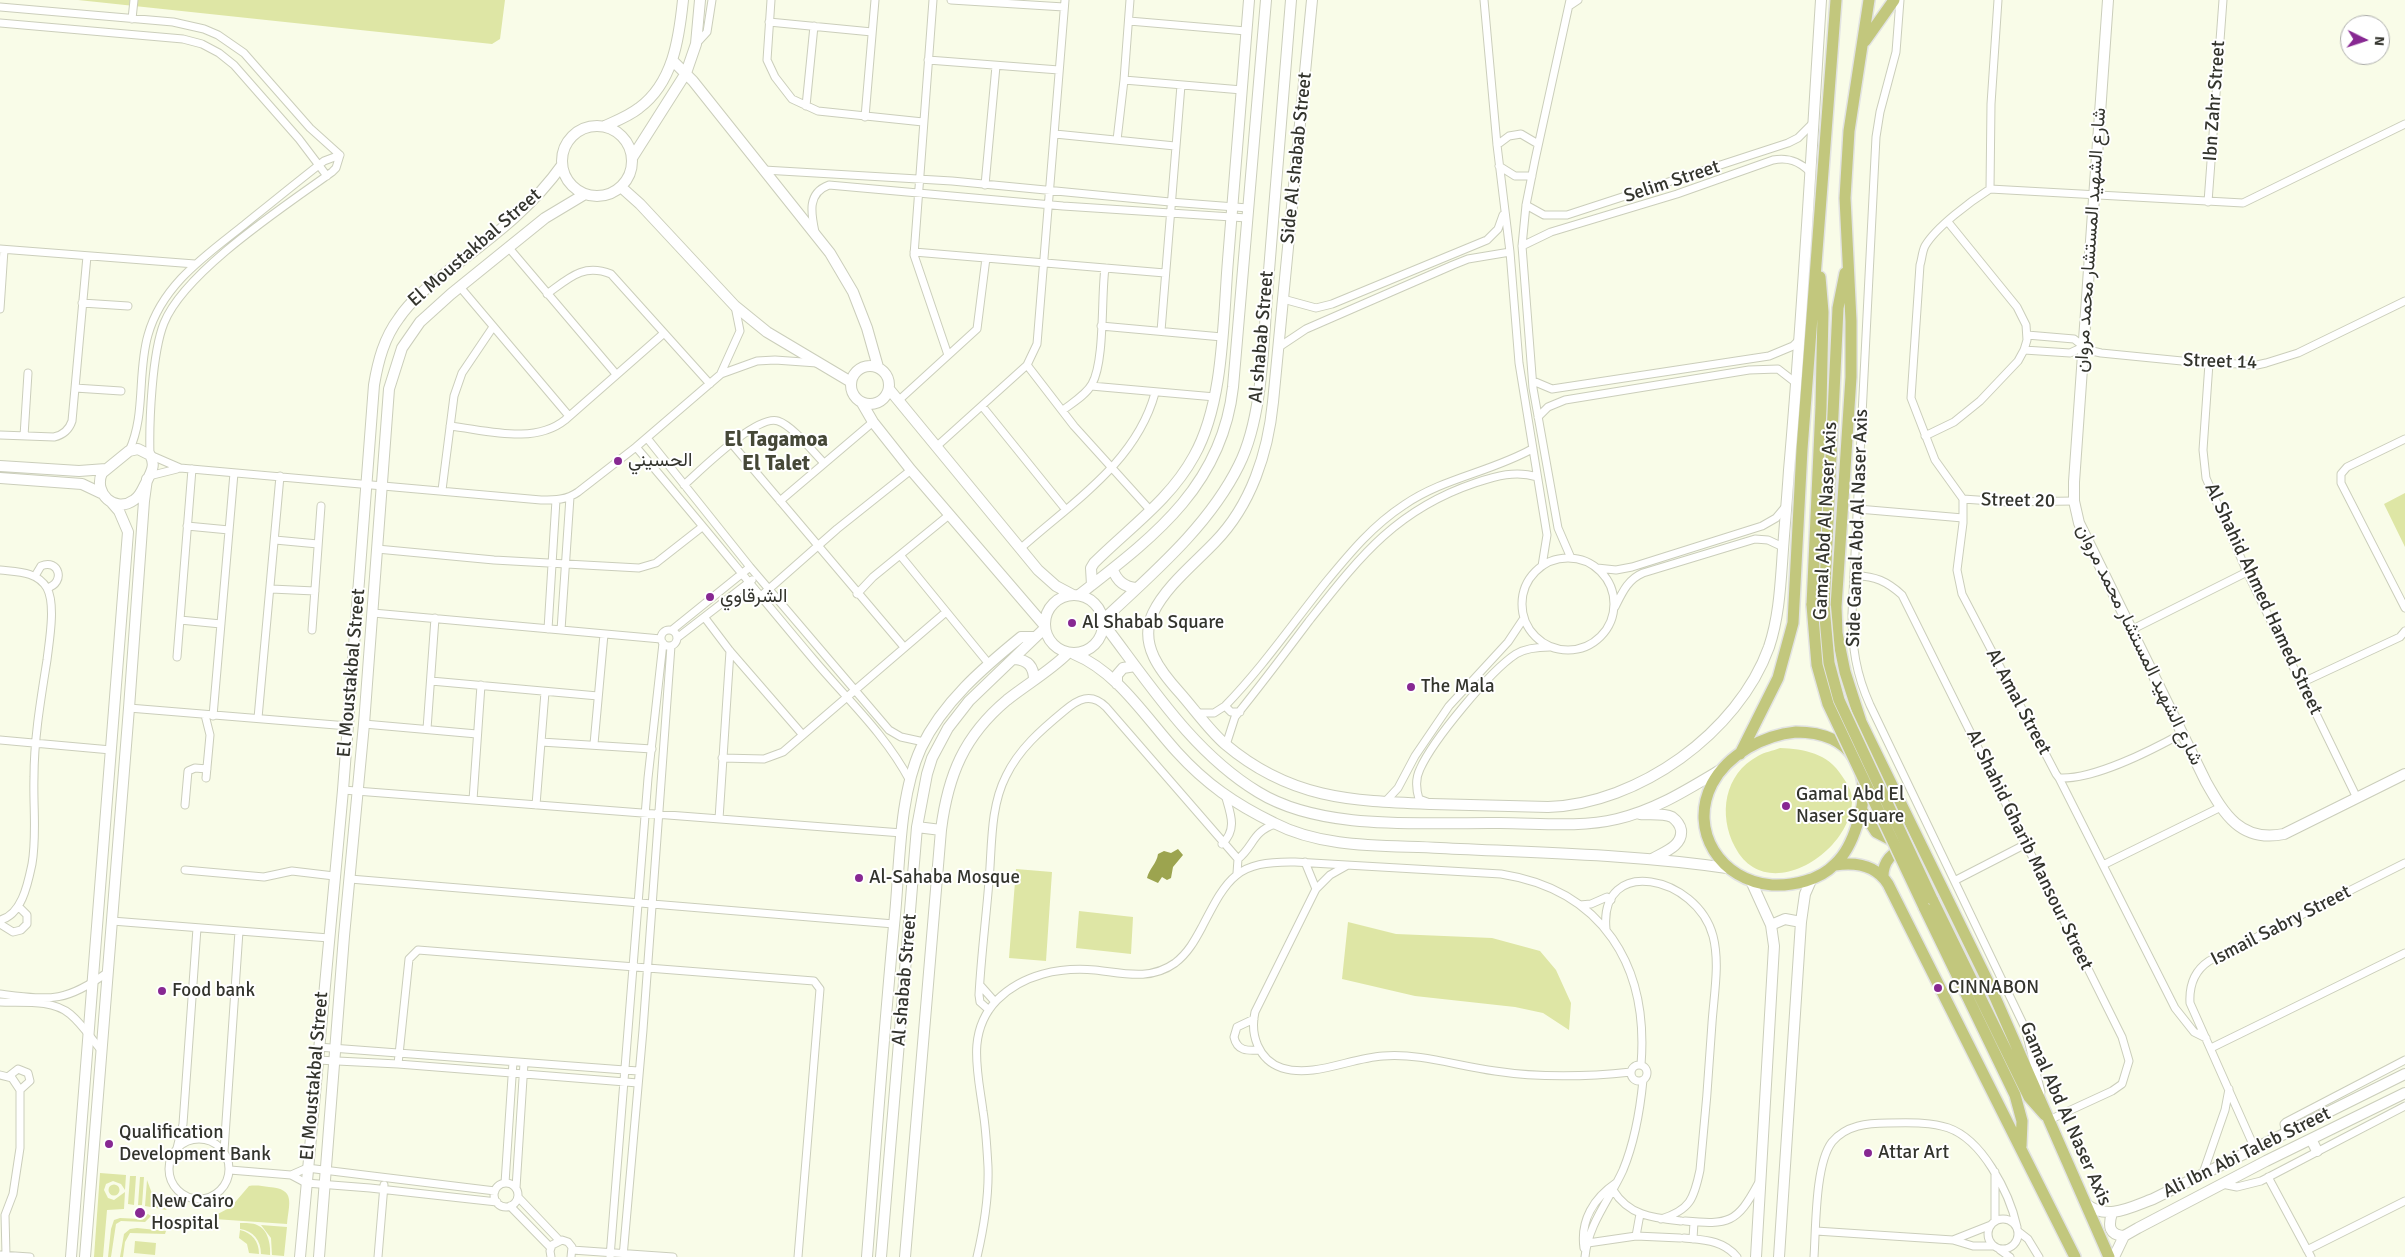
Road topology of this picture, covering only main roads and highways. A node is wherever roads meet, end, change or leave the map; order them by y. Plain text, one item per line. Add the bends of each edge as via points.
1 (1836, 0) edge
2 (1869, 0) edge
3 (1894, 0) edge
4 (1862, 44) junction
5 (1816, 256) junction
6 (1848, 266) junction
7 (1855, 707) junction
8 (1850, 752) junction
9 (1740, 754) junction
10 (1861, 809) junction
11 (1925, 852) junction
12 (1835, 865) junction
13 (1883, 876) junction
14 (2047, 1114) junction
15 (2022, 1146) junction
16 (2075, 1257) edge
17 (2109, 1257) edge

1 - 5 main road, Gamal Abd Al Naser Axis
2 - 4 main road, Gamal Abd Al Naser Axis
3 - 4 main road
4 - 6 main road, Gamal Abd Al Naser Axis via 1849,131 1845,198
5 - 9 main road, Gamal Abd Al Naser Axis via 1805,340 1797,449 1792,630 1778,678
5 - 15 main road, bridge via 1823,312 1812,605 1817,665 1835,722 2014,1095 2022,1121
6 - 7 main road, Gamal Abd Al Naser Axis via 1851,377 1836,607 1840,653
6 - 14 main road, bridge via 1838,308 1824,606 1829,663 1846,718 1928,890 2029,1097
7 - 8 main road via 1849,732
7 - 11 main road, Gamal Abd Al Naser Axis
8 - 9 main road via 1830,737 1796,732 1768,737
8 - 10 main road via 1862,776
9 - 12 main road via 1723,768 1709,792 1705,819 1710,845 1727,868 1751,881 1777,885 1798,883
10 - 11 main road via 1870,825 1884,838
10 - 12 main road via 1854,835
11 - 13 main road via 1913,849 1898,851 1887,861
11 - 14 main road, Gamal Abd Al Naser Axis
12 - 13 main road via 1858,864
13 - 15 main road
14 - 17 main road, Gamal Abd Al Naser Axis
15 - 16 main road

